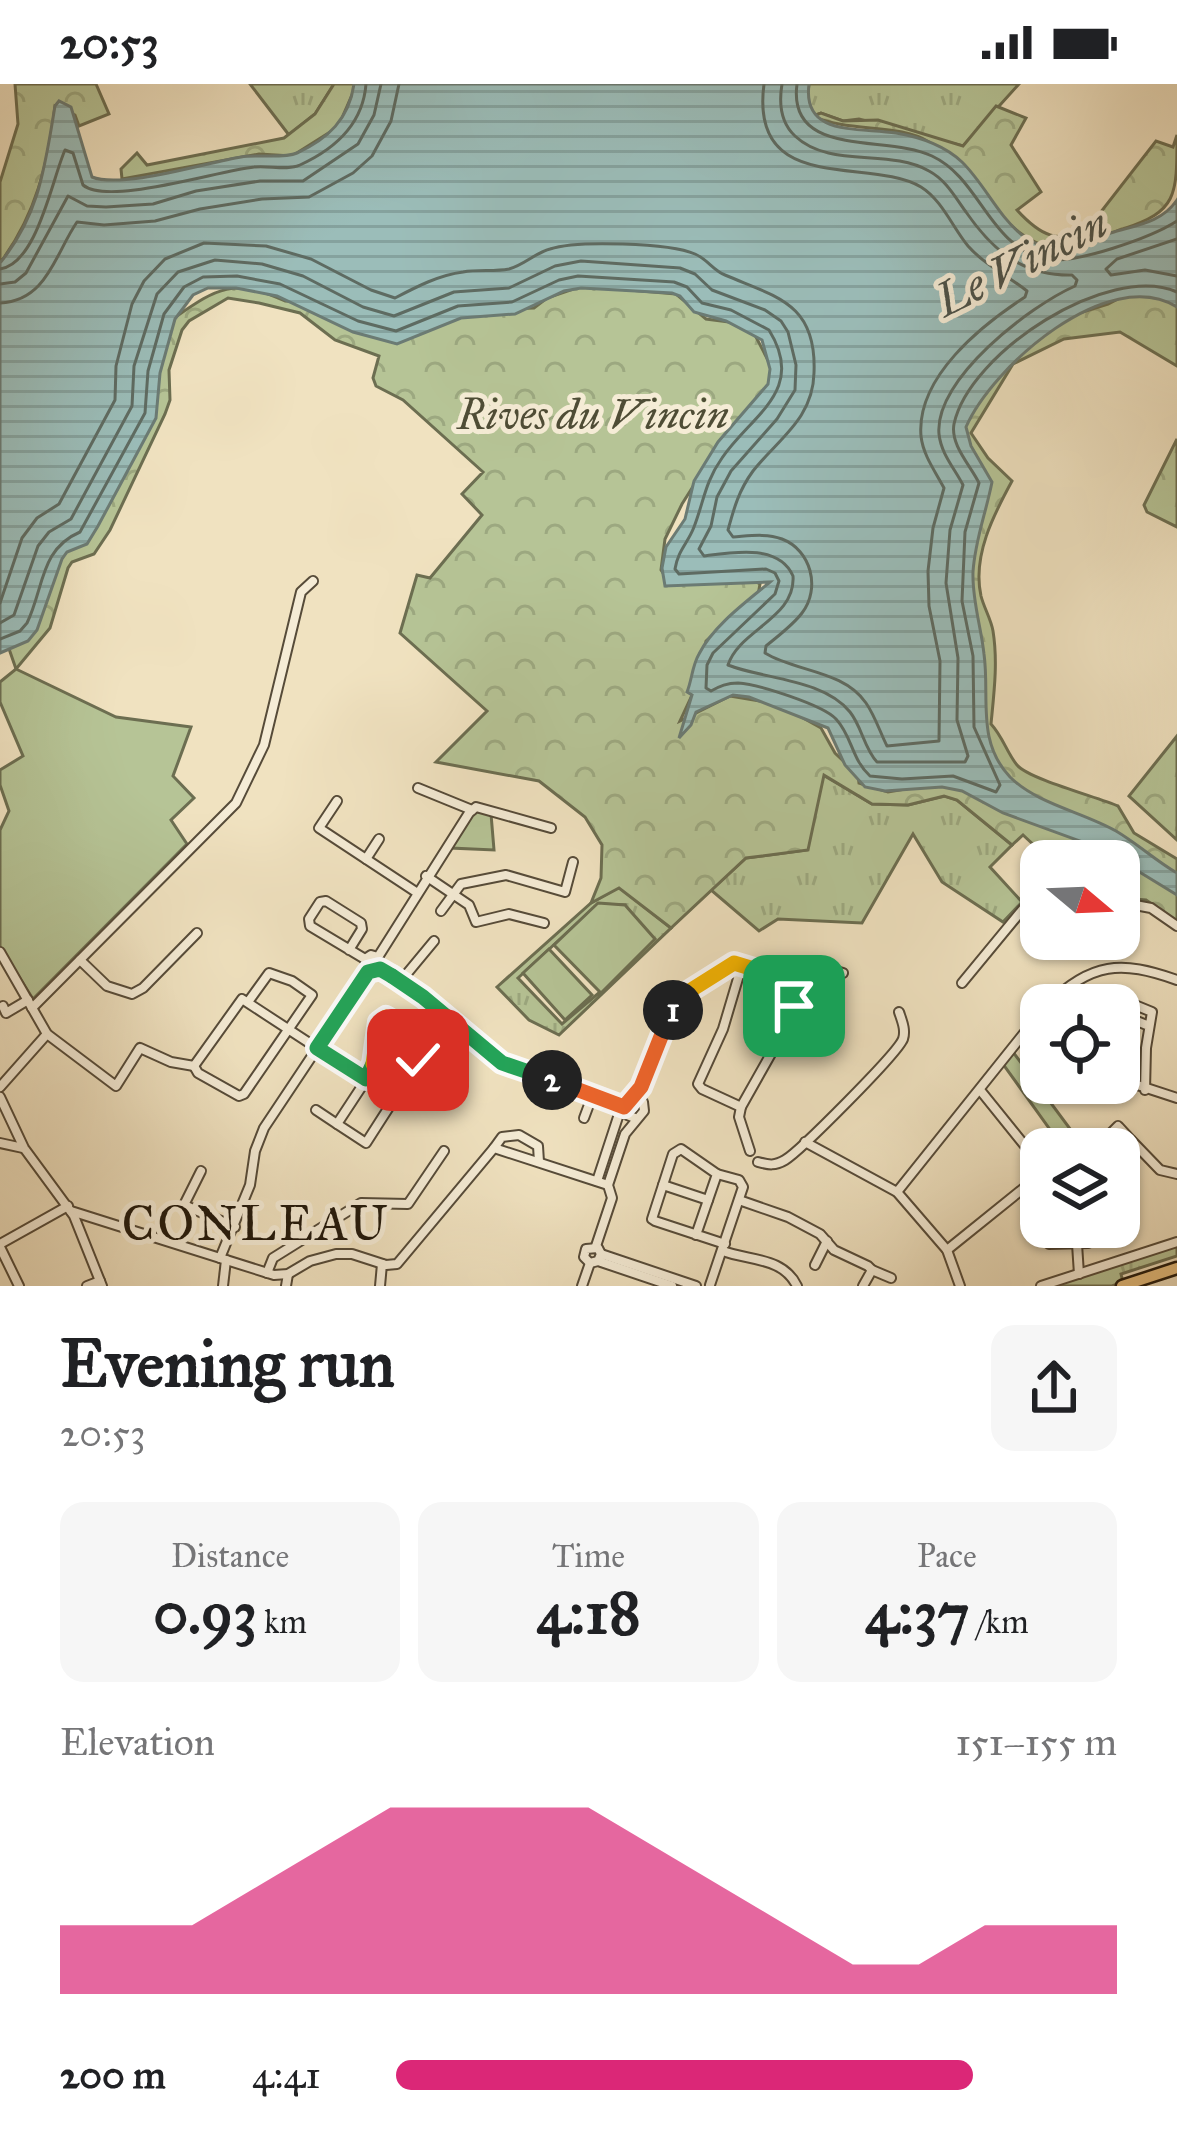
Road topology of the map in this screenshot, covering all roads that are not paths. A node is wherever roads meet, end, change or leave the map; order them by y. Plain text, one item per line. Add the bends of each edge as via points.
1 (313, 581) dead end
2 (418, 788) dead end
3 (337, 801) dead end
4 (472, 810) junction
5 (551, 828) dead end
6 (379, 839) dead end
7 (366, 859) junction
8 (573, 862) dead end
9 (426, 876) junction
10 (416, 892) junction
11 (453, 894) junction
12 (1140, 906) edge
13 (442, 911) dead end
14 (1020, 913) edge
15 (544, 923) dead end
16 (1177, 926) edge
17 (196, 934) dead end
18 (434, 940) dead end
19 (349, 950) junction
20 (0, 952) edge
21 (378, 956) junction
22 (365, 959) junction
23 (80, 960) junction
24 (742, 965) junction
25 (380, 969) junction
26 (808, 971) junction
27 (368, 972) junction
28 (843, 973) dead end
29 (1177, 980) edge
30 (400, 982) junction
31 (962, 983) dead end
32 (1074, 984) edge
33 (248, 1002) junction
34 (30, 1004) junction
35 (3, 1006) edge
36 (669, 1009) junction
37 (899, 1012) dead end
38 (662, 1024) junction
39 (1149, 1026) dead end
40 (290, 1030) junction
41 (47, 1034) junction
42 (1020, 1036) edge
43 (317, 1048) junction
44 (410, 1058) dead end
45 (194, 1066) junction
46 (366, 1079) junction
47 (0, 1087) edge
48 (1140, 1088) edge
49 (400, 1090) dead end
50 (980, 1090) junction
51 (1145, 1090) junction
52 (592, 1094) junction
53 (0, 1097) edge
54 (1177, 1098) edge
55 (638, 1099) junction
56 (741, 1107) junction
57 (316, 1110) dead end
58 (626, 1114) junction
59 (584, 1118) dead end
60 (337, 1124) junction
61 (805, 1142) junction
62 (0, 1143) edge
63 (24, 1148) junction
64 (494, 1148) junction
65 (1140, 1149) edge
66 (444, 1151) dead end
67 (750, 1151) dead end
68 (539, 1162) junction
69 (758, 1162) dead end
70 (201, 1171) dead end
71 (717, 1174) junction
72 (1177, 1174) edge
73 (597, 1181) junction
74 (608, 1185) junction
75 (663, 1185) junction
76 (897, 1192) junction
77 (708, 1200) junction
78 (739, 1200) junction
79 (69, 1209) junction
80 (235, 1226) junction
81 (697, 1234) junction
82 (827, 1240) junction
83 (1177, 1243) edge
84 (0, 1246) edge
85 (724, 1248) junction
86 (1077, 1248) edge
87 (947, 1250) junction
88 (596, 1256) junction
89 (223, 1259) junction
90 (382, 1264) junction
91 (815, 1264) dead end
92 (872, 1270) junction
93 (1177, 1272) edge
94 (267, 1273) junction
95 (288, 1274) junction
96 (1079, 1274) junction
97 (891, 1278) dead end
98 (101, 1283) edge
99 (19, 1286) edge
100 (87, 1286) edge
101 (223, 1286) edge
102 (286, 1286) edge
103 (380, 1286) edge
104 (582, 1286) edge
105 (673, 1286) edge
106 (705, 1286) edge
107 (797, 1286) edge
108 (862, 1286) edge
109 (960, 1286) edge
110 (1041, 1286) edge
111 (1122, 1286) edge
112 (1144, 1286) edge

1 - 23 street via 296,607 264,745 236,803
2 - 4 street
3 - 7 street via 319,829
4 - 5 street
4 - 9 street
6 - 7 street
7 - 10 street
8 - 11 street via 565,892 506,875 461,884
9 - 10 street
9 - 11 street
10 - 21 street
11 - 13 street
11 - 15 street via 476,922 509,914
12 - 16 street
14 - 31 street
17 - 23 street via 133,994 106,986
18 - 30 street
19 - 19 street via 310,926 320,902 361,923
19 - 22 street
20 - 34 street
21 - 22 street
21 - 25 street
22 - 27 street
23 - 34 street
24 - 26 street
24 - 36 street via 730,964
24 - 56 street via 698,1084
25 - 27 street
25 - 30 street
26 - 28 street
26 - 56 street
27 - 43 street
29 - 32 street via 1114,966
30 - 52 street via 502,1063
33 - 40 street
33 - 40 street via 268,973 292,981 310,993
33 - 45 street via 239,1002
34 - 35 street via 6,1013
34 - 41 street
36 - 38 street via 674,1019
36 - 38 street via 656,1013
37 - 61 street via 900,1044
38 - 55 street
39 - 51 street
40 - 43 street
40 - 45 street via 241,1096
41 - 45 street via 116,1086 142,1047
41 - 47 street
42 - 50 street
43 - 46 street
43 - 80 street via 260,1137
44 - 46 street via 424,1058 428,1042 383,1018
46 - 60 street
48 - 51 street
49 - 60 street via 366,1143
50 - 76 street
50 - 87 street via 1040,1175
51 - 54 street
52 - 58 street
52 - 59 street
53 - 63 street
55 - 58 street via 628,1099
55 - 58 street via 644,1111
56 - 67 street
57 - 60 street
58 - 73 street
58 - 74 street
61 - 69 street via 783,1162
61 - 76 street
62 - 63 street
63 - 79 street
64 - 68 street
64 - 68 street via 502,1137 522,1136 538,1146
64 - 90 street via 400,1262
65 - 72 street via 1163,1172
66 - 94 street via 408,1204 361,1203 273,1258
68 - 73 street
70 - 80 street via 184,1205
71 - 75 street via 681,1149
71 - 77 street
71 - 78 street via 741,1182
73 - 74 street
74 - 88 street via 612,1198
75 - 77 street
75 - 81 street via 652,1219
76 - 87 street
77 - 81 street
78 - 82 street
78 - 85 street
79 - 84 street
79 - 89 street
79 - 98 street
80 - 89 street
81 - 85 street
82 - 91 street
82 - 92 street
83 - 96 street
84 - 99 street
85 - 106 street
85 - 107 street via 769,1261
86 - 96 street
87 - 109 street
88 - 104 street
88 - 105 street
88 - 106 street
89 - 94 street
89 - 101 street
90 - 95 street via 330,1254
90 - 103 street
92 - 97 street
92 - 108 street
93 - 111 main road
93 - 112 main road
94 - 95 street
95 - 102 street
96 - 110 street
98 - 100 street

